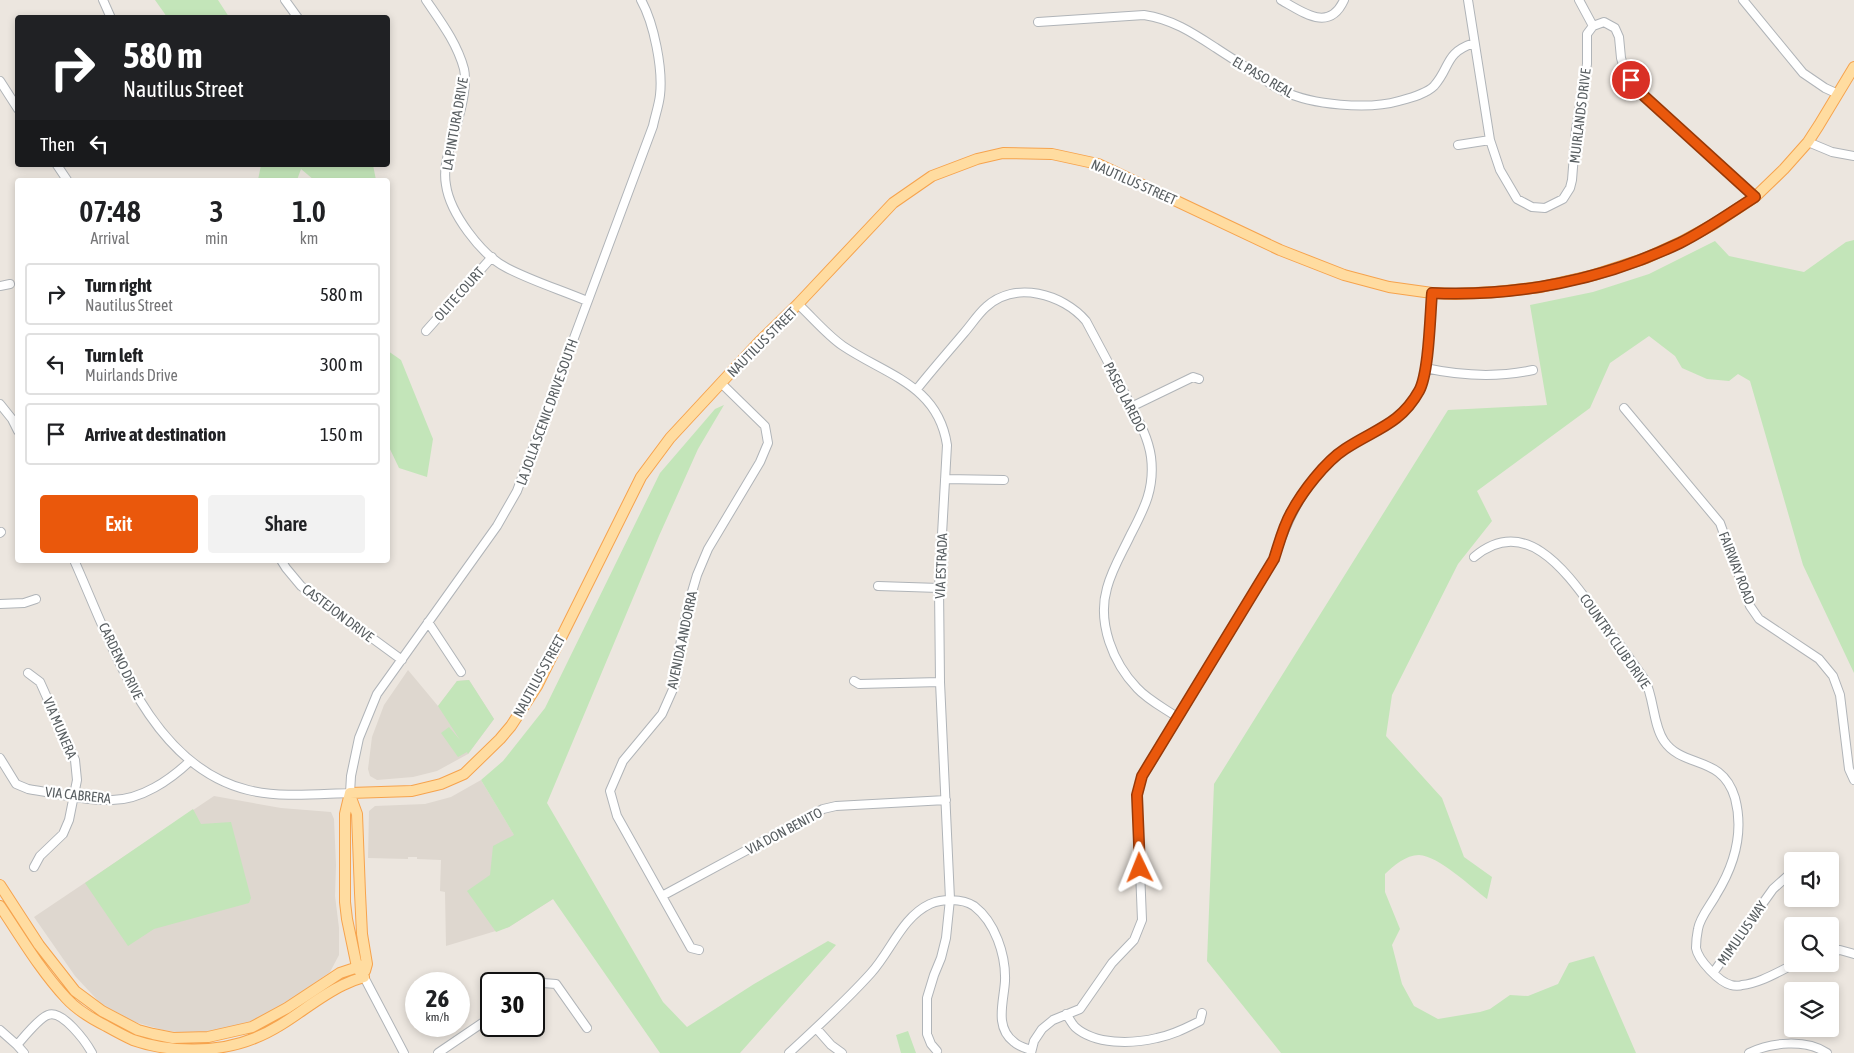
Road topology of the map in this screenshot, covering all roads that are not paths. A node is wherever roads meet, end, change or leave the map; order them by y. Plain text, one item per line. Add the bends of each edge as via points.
1 (103, 0) edge
2 (285, 0) edge
3 (426, 0) edge
4 (641, 0) edge
5 (1281, 0) edge
6 (1344, 0) edge
7 (1468, 0) edge
8 (1578, 0) edge
9 (1743, 0) edge
10 (110, 15) edge
11 (296, 15) edge
12 (1038, 22) dead end
13 (1593, 26) junction
14 (1474, 43) junction
15 (1854, 67) edge
16 (0, 81) edge
17 (1838, 94) junction
18 (15, 104) edge
19 (1490, 140) junction
20 (1808, 142) junction
21 (1458, 145) dead end
22 (1854, 156) edge
23 (58, 167) edge
24 (66, 178) edge
25 (1755, 197) junction
26 (492, 257) junction
27 (10, 284) dead end
28 (0, 286) edge
29 (1432, 293) junction
30 (587, 302) junction
31 (798, 304) junction
32 (426, 331) dead end
33 (1425, 368) junction
34 (1533, 370) dead end
35 (1199, 379) dead end
36 (721, 383) junction
37 (917, 389) junction
38 (0, 404) edge
39 (1131, 406) junction
40 (1624, 408) dead end
41 (15, 426) edge
42 (945, 479) junction
43 (1004, 480) dead end
44 (1474, 557) dead end
45 (75, 563) edge
46 (283, 563) edge
47 (878, 586) dead end
48 (939, 588) junction
49 (36, 599) dead end
50 (0, 604) edge
51 (428, 622) junction
52 (402, 660) junction
53 (461, 672) dead end
54 (28, 673) dead end
55 (854, 681) dead end
56 (940, 682) junction
57 (1177, 717) junction
58 (0, 758) edge
59 (190, 761) junction
60 (1854, 780) edge
61 (350, 793) junction
62 (74, 796) junction
63 (946, 800) junction
64 (34, 867) dead end
65 (1784, 879) edge
66 (0, 885) edge
67 (662, 896) junction
68 (950, 899) junction
69 (0, 906) edge
70 (699, 950) dead end
71 (1839, 950) edge
72 (1854, 954) edge
73 (362, 966) junction
74 (1784, 969) edge
75 (1713, 973) junction
76 (364, 977) junction
77 (545, 983) edge
78 (1202, 1013) dead end
79 (1066, 1014) junction
80 (480, 1025) edge
81 (587, 1028) dead end
82 (816, 1028) junction
83 (0, 1030) edge
84 (17, 1044) junction
85 (937, 1051) dead end
86 (1031, 1052) edge
87 (24, 1053) edge
88 (92, 1053) edge
89 (404, 1053) edge
90 (438, 1053) edge
91 (789, 1053) edge
92 (842, 1053) edge
93 (1749, 1053) edge
94 (1828, 1053) edge

1 - 10 street
2 - 11 street
3 - 26 street, LA PINTURA DRIVE via 452,38 464,70 458,119 448,152 446,186 457,216
4 - 30 street, LA JOLLA SCENIC DRIVE SOUTH via 647,10 656,45 660,97 653,126
5 - 6 street via 1312,18 1323,19 1341,8
7 - 14 street, MUIRLANDS DRIVE
8 - 13 street
9 - 17 street via 1803,73
12 - 14 street, EL PASO REAL via 1155,17 1185,28 1282,91 1308,100 1342,105 1398,102 1421,93 1433,87 1449,59 1463,47
13 - 19 street, MUIRLANDS DRIVE via 1587,34 1587,64 1576,129 1572,180 1563,199 1545,208 1532,207 1517,199 1500,170
13 - 25 street via 1604,22 1615,28 1624,68 1644,96
14 - 19 street, MUIRLANDS DRIVE
15 - 17 main road, NAUTILUS STREET
16 - 18 street
17 - 20 main road, NAUTILUS STREET
19 - 21 street
20 - 22 street via 1832,152
20 - 25 main road, NAUTILUS STREET
23 - 24 street
25 - 29 main road, NAUTILUS STREET via 1680,242 1646,258 1594,275 1541,287 1496,292
26 - 30 street, LA PINTURA DRIVE via 505,268
26 - 32 street, OLITE COURT
27 - 28 street
29 - 31 main road, NAUTILUS STREET via 1388,287 1344,275 1280,250 1098,164 1052,154 1004,153 977,159 917,184 893,203
29 - 33 street
30 - 51 street, LA JOLLA SCENIC DRIVE SOUTH via 517,491 497,526
31 - 36 main road, NAUTILUS STREET
31 - 37 street, VIA ESTRADA via 842,345
33 - 34 street via 1479,376
33 - 57 street via 1419,391 1403,414 1346,448 1321,471 1292,512 1274,559
35 - 39 street via 1193,377
36 - 61 main road, NAUTILUS STREET via 670,438 641,478 537,686 500,739 464,774 441,784 412,791
36 - 67 street, AVENIDA ANDORRA via 765,426 768,443 708,549 697,575 687,609 674,687 662,714 624,761 610,790 617,816
37 - 39 street, PASEO LAREDO via 986,306 1008,295 1032,293 1048,295 1063,302 1086,321
37 - 42 street, VIA ESTRADA via 938,417 946,437
38 - 41 street
39 - 57 street, PASEO LAREDO via 1151,456 1151,477 1148,500 1107,589 1105,625 1120,666 1138,689
40 - 60 street, FAIRWAY ROAD via 1720,523 1750,606 1759,619 1819,659 1833,676 1840,696 1849,769
42 - 43 street
42 - 48 street, VIA ESTRADA
44 - 75 street, COUNTRY CLUB DRIVE via 1484,549 1506,541 1527,544 1550,557 1568,575 1645,680 1664,742 1677,753 1710,766 1728,780 1738,815 1734,860 1701,920 1696,948 1702,963
45 - 59 street, CARDENO DRIVE via 130,686 148,715
46 - 52 street, CASTEJON DRIVE via 301,586
47 - 48 street
48 - 56 street, VIA ESTRADA
49 - 50 street
51 - 52 street, LA JOLLA SCENIC DRIVE SOUTH
51 - 53 street
52 - 61 street, LA JOLLA SCENIC DRIVE SOUTH via 377,694 365,719
54 - 62 street, VIA MUNERA via 40,682 74,760 77,780
55 - 56 street via 859,684
56 - 63 street, VIA ESTRADA
57 - 79 street via 1142,776 1137,795 1142,920 1134,940 1112,963 1080,1009
58 - 62 street, VIA CABRERA via 16,784
59 - 61 street, CARDENO DRIVE via 222,781 248,790 277,795
59 - 62 street, VIA CABRERA via 160,784 131,798 112,800
61 - 73 main road, LA JOLLA SCENIC DRIVE SOUTH via 357,814
61 - 73 main road, LA JOLLA SCENIC DRIVE SOUTH via 345,814 345,902
62 - 64 street, VIA MUNERA via 63,834 40,856
63 - 67 street, VIA DON BENITO via 823,808
63 - 68 street, VIA ESTRADA
65 - 75 street, MIMULUS WAY via 1773,889
66 - 73 main road via 75,991 102,1011 138,1030 153,1034 172,1038 208,1038 252,1027 340,973
67 - 70 street, AVENIDA ANDORRA via 691,948
68 - 82 street via 930,904 911,917 872,972
68 - 85 street, VIA ESTRADA via 946,938 927,998 927,1034
68 - 86 street via 973,905 991,924 1002,956 1005,980 1000,1015 1007,1034
69 - 76 main road via 30,952 68,999 96,1021 150,1046 172,1050 208,1049 255,1038 295,1017 342,985
71 - 72 street
73 - 76 main road, LA JOLLA SCENIC DRIVE SOUTH
74 - 75 street, COUNTRY CLUB DRIVE via 1742,985 1730,985
76 - 89 street
77 - 81 street via 556,984
78 - 79 street via 1200,1021 1177,1032 1131,1042 1092,1037 1075,1027
79 - 86 street via 1042,1029
80 - 90 street
82 - 91 street
82 - 92 street
83 - 84 street
84 - 87 street
84 - 88 street via 46,1015 54,1013 64,1018
93 - 94 street via 1781,1044 1818,1048

